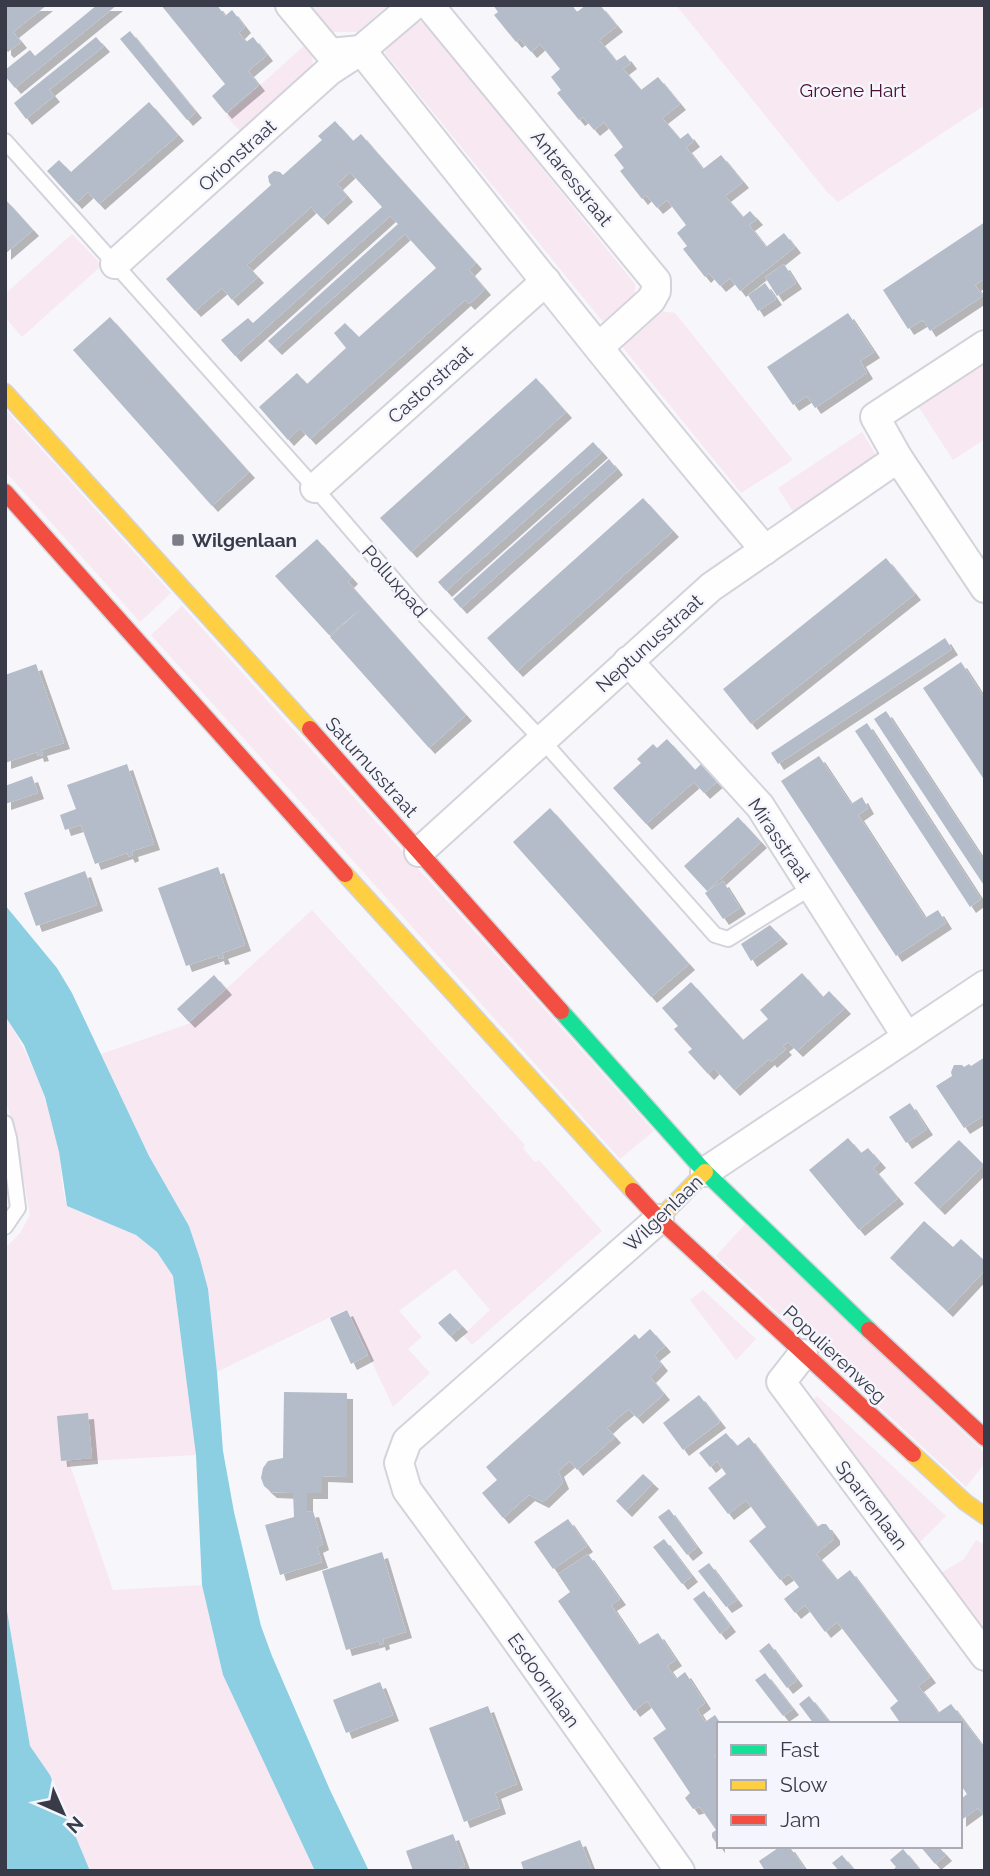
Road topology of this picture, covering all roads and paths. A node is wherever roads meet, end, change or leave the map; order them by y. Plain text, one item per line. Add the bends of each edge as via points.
1 (290, 5) edge
2 (414, 5) edge
3 (429, 5) edge
4 (361, 50) junction
5 (5, 141) edge
6 (115, 264) junction
7 (546, 281) junction
8 (985, 345) edge
9 (599, 347) junction
10 (5, 392) edge
11 (898, 458) junction
12 (315, 488) junction
13 (5, 492) edge
14 (765, 550) junction
15 (985, 588) edge
16 (628, 661) junction
17 (542, 740) junction
18 (419, 852) junction
19 (812, 887) junction
20 (985, 985) edge
21 (907, 1037) junction
22 (5, 1123) edge
23 (705, 1172) junction
24 (659, 1219) junction
25 (5, 1227) edge
26 (803, 1354) junction
27 (985, 1438) edge
28 (407, 1490) joint
29 (985, 1516) edge
30 (985, 1656) edge
31 (680, 1871) edge

1 - 4 street via 330,53
2 - 4 street
3 - 9 street, Antaresstraat via 656,281 651,300
4 - 6 street, Orionstraat via 329,71
4 - 7 street
5 - 6 lane, Polluxpad
6 - 12 lane, Polluxpad
7 - 9 street
7 - 12 street, Castorstraat
8 - 11 street via 875,417
9 - 14 street
10 - 18 street, Saturnusstraat
11 - 14 street, Neptunusstraat
11 - 15 street
12 - 17 lane, Polluxpad via 425,616
13 - 24 street
14 - 16 street, Neptunusstraat via 711,587
16 - 17 street, Neptunusstraat
16 - 19 street, Mirasstraat via 760,806
17 - 18 street, Neptunusstraat
17 - 19 lane, Polluxpad via 715,935 729,939
18 - 23 street, Saturnusstraat
19 - 21 street, Mirasstraat
20 - 21 street, Wilgenlaan
21 - 23 street, Wilgenlaan
22 - 25 lane via 18,1208
23 - 24 street, Wilgenlaan
23 - 27 street
24 - 26 street, Populierenweg
24 - 28 street, Wilgenlaan via 407,1441 399,1463
26 - 29 street, Populierenweg
26 - 30 street, Sparrenlaan via 781,1381
28 - 31 street, Esdoornlaan

